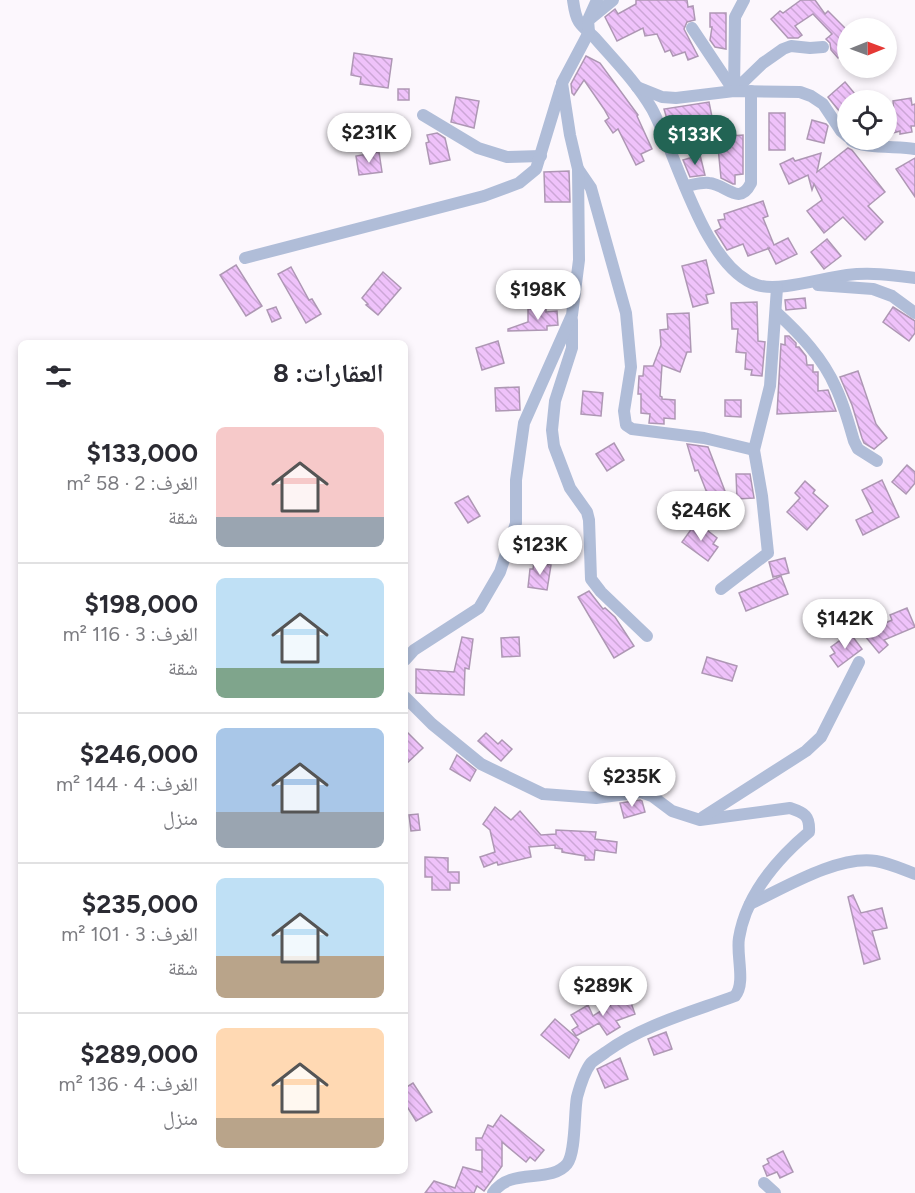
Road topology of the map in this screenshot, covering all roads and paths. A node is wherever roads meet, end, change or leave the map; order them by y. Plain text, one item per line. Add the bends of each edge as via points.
1 (573, 0) edge
2 (613, 0) edge
3 (744, 0) edge
4 (600, 3) edge
5 (588, 26) junction
6 (692, 28) dead end
7 (823, 46) dead end
8 (562, 83) junction
9 (637, 87) junction
10 (735, 91) junction
11 (751, 91) junction
12 (423, 115) dead end
13 (837, 125) edge
14 (897, 146) edge
15 (915, 149) edge
16 (541, 156) junction
17 (578, 169) junction
18 (685, 186) junction
19 (245, 258) dead end
20 (915, 278) edge
21 (801, 282) junction
22 (777, 288) junction
23 (776, 312) junction
24 (915, 313) edge
25 (572, 315) junction
26 (754, 450) junction
27 (877, 461) dead end
28 (721, 589) dead end
29 (647, 636) dead end
30 (408, 657) edge
31 (859, 662) dead end
32 (408, 700) edge
33 (700, 819) junction
34 (915, 874) edge
35 (750, 904) junction
36 (764, 1183) dead end
37 (494, 1193) edge
38 (775, 1193) edge

1 - 5 street via 578,21
2 - 4 street
3 - 10 street via 735,17
4 - 5 street
5 - 8 street
5 - 9 street
6 - 10 street
7 - 10 street via 783,49
8 - 16 street
8 - 17 street
9 - 10 street via 676,98
9 - 18 street via 652,109
10 - 11 street
11 - 13 street via 800,92 811,96 823,104
11 - 18 street via 748,189 735,194 711,183
12 - 16 street via 478,148 507,157
14 - 15 street
16 - 19 street via 536,169 519,183 484,196
17 - 25 street via 579,260
17 - 26 street via 591,188 626,313 631,367 624,411 626,425
18 - 22 street via 720,256 745,280
20 - 21 street via 849,275
21 - 22 street
21 - 24 street via 873,289 892,296
22 - 23 street
23 - 26 street via 770,386
23 - 27 street via 818,357 836,387 858,449
25 - 29 street via 572,348 555,401 554,446 570,488 587,512 591,579
25 - 30 street via 524,423 516,480 516,523 500,572 479,608
26 - 28 street via 768,553
31 - 33 street via 821,737 806,751
32 - 33 street via 482,764 543,794 596,798 641,792 672,811
33 - 35 street via 790,808 803,813 810,822 809,832 788,850
34 - 35 street via 874,860 854,861 826,869
35 - 37 street via 739,937 740,985 735,996 620,1042 591,1064 577,1098 571,1158 565,1166 506,1181
36 - 38 street

